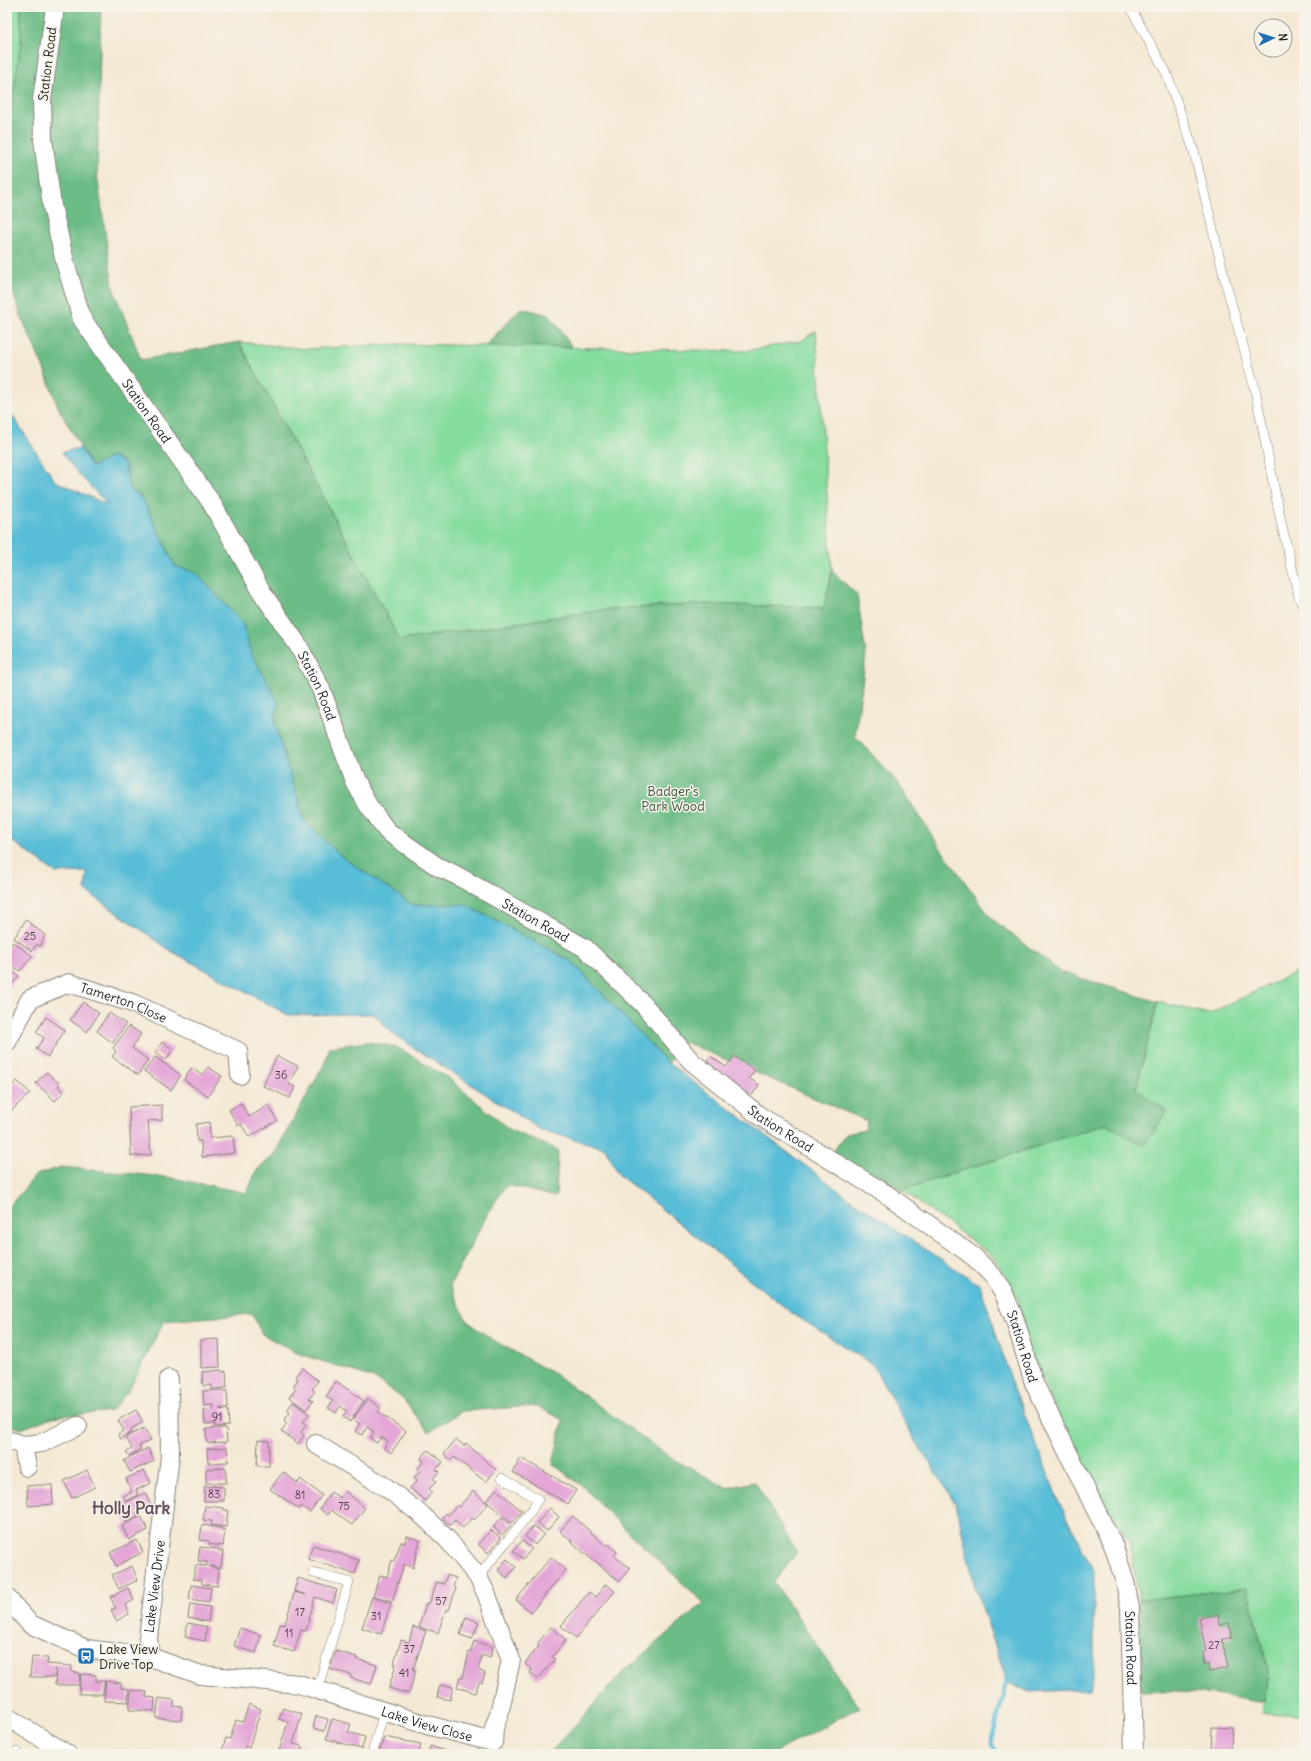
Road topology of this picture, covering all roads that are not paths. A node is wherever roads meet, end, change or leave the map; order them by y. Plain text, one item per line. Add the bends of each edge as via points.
1 (55, 7) edge
2 (1130, 7) edge
3 (1304, 609) edge
4 (7, 1042) edge
5 (240, 1075) dead end
6 (170, 1380) dead end
7 (78, 1426) dead end
8 (15, 1442) edge
9 (316, 1444) dead end
10 (27, 1467) dead end
11 (502, 1478) dead end
12 (312, 1573) dead end
13 (478, 1577) junction
14 (7, 1598) edge
15 (150, 1657) junction
16 (317, 1690) junction
17 (384, 1712) junction
18 (7, 1716) edge
19 (67, 1754) edge
20 (372, 1754) edge
21 (1134, 1754) edge

1 - 21 street, Station Road via 42,100 43,140 52,206 82,319 211,502 263,594 298,645 322,689 355,782 368,804 387,831 438,867 584,948 643,1004 691,1061 761,1117 889,1196 974,1257 992,1276 1004,1294 1015,1320 1034,1383 1114,1546 1125,1582 1130,1608
2 - 3 lane via 1166,72 1194,151 1226,284 1255,389 1281,522
4 - 5 street, Tamerton Close via 30,999 69,984 132,1003 238,1051
6 - 15 street, Lake View Drive via 170,1456 148,1638
7 - 8 street via 42,1443
8 - 10 street
9 - 13 street, Lake View Close via 387,1488 424,1517 448,1540
11 - 13 lane via 538,1498 531,1511
12 - 16 lane via 349,1582
13 - 17 street, Lake View Close via 511,1660 494,1728 493,1742
14 - 15 street via 30,1624 86,1650
15 - 16 street, Lake View Close via 201,1675 299,1684
16 - 17 street, Lake View Close
17 - 20 lane
18 - 19 street

